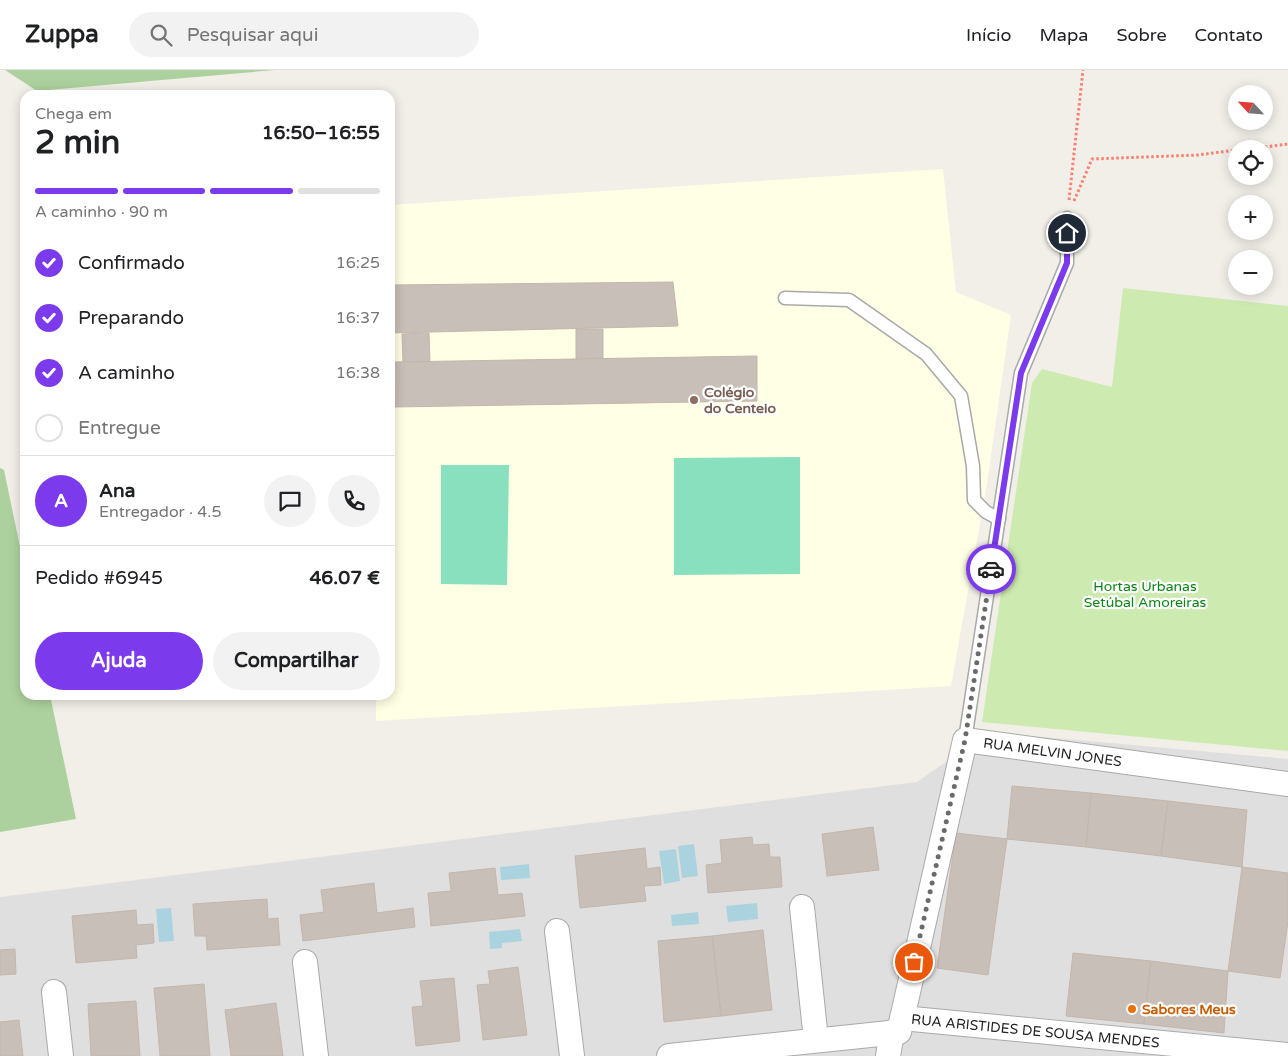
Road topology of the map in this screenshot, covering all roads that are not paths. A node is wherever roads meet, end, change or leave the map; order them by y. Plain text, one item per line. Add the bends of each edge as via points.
1 (1067, 218) road end
2 (785, 298) dead end
3 (998, 519) junction
4 (965, 740) junction
5 (1288, 784) edge
6 (802, 907) dead end
7 (557, 931) dead end
8 (305, 962) dead end
9 (54, 992) dead end
10 (898, 1027) junction
11 (816, 1040) junction
12 (1288, 1055) edge
13 (61, 1056) edge
14 (316, 1056) edge
15 (572, 1056) edge
16 (669, 1056) edge
17 (888, 1056) edge

1 - 3 lane via 1067,263 1021,373
2 - 3 lane via 848,300 926,354 961,396 973,466 974,500
3 - 4 lane
4 - 5 street, RUA MELVIN JONES
4 - 10 street, RUA MELVIN JONES
6 - 11 street
7 - 15 street
8 - 14 street
9 - 13 street
10 - 11 street, RUA ARISTIDES DE SOUSA MENDES
10 - 12 street, RUA ARISTIDES DE SOUSA MENDES
10 - 17 street, RUA MELVIN JONES
11 - 16 street, RUA ARISTIDES DE SOUSA MENDES

